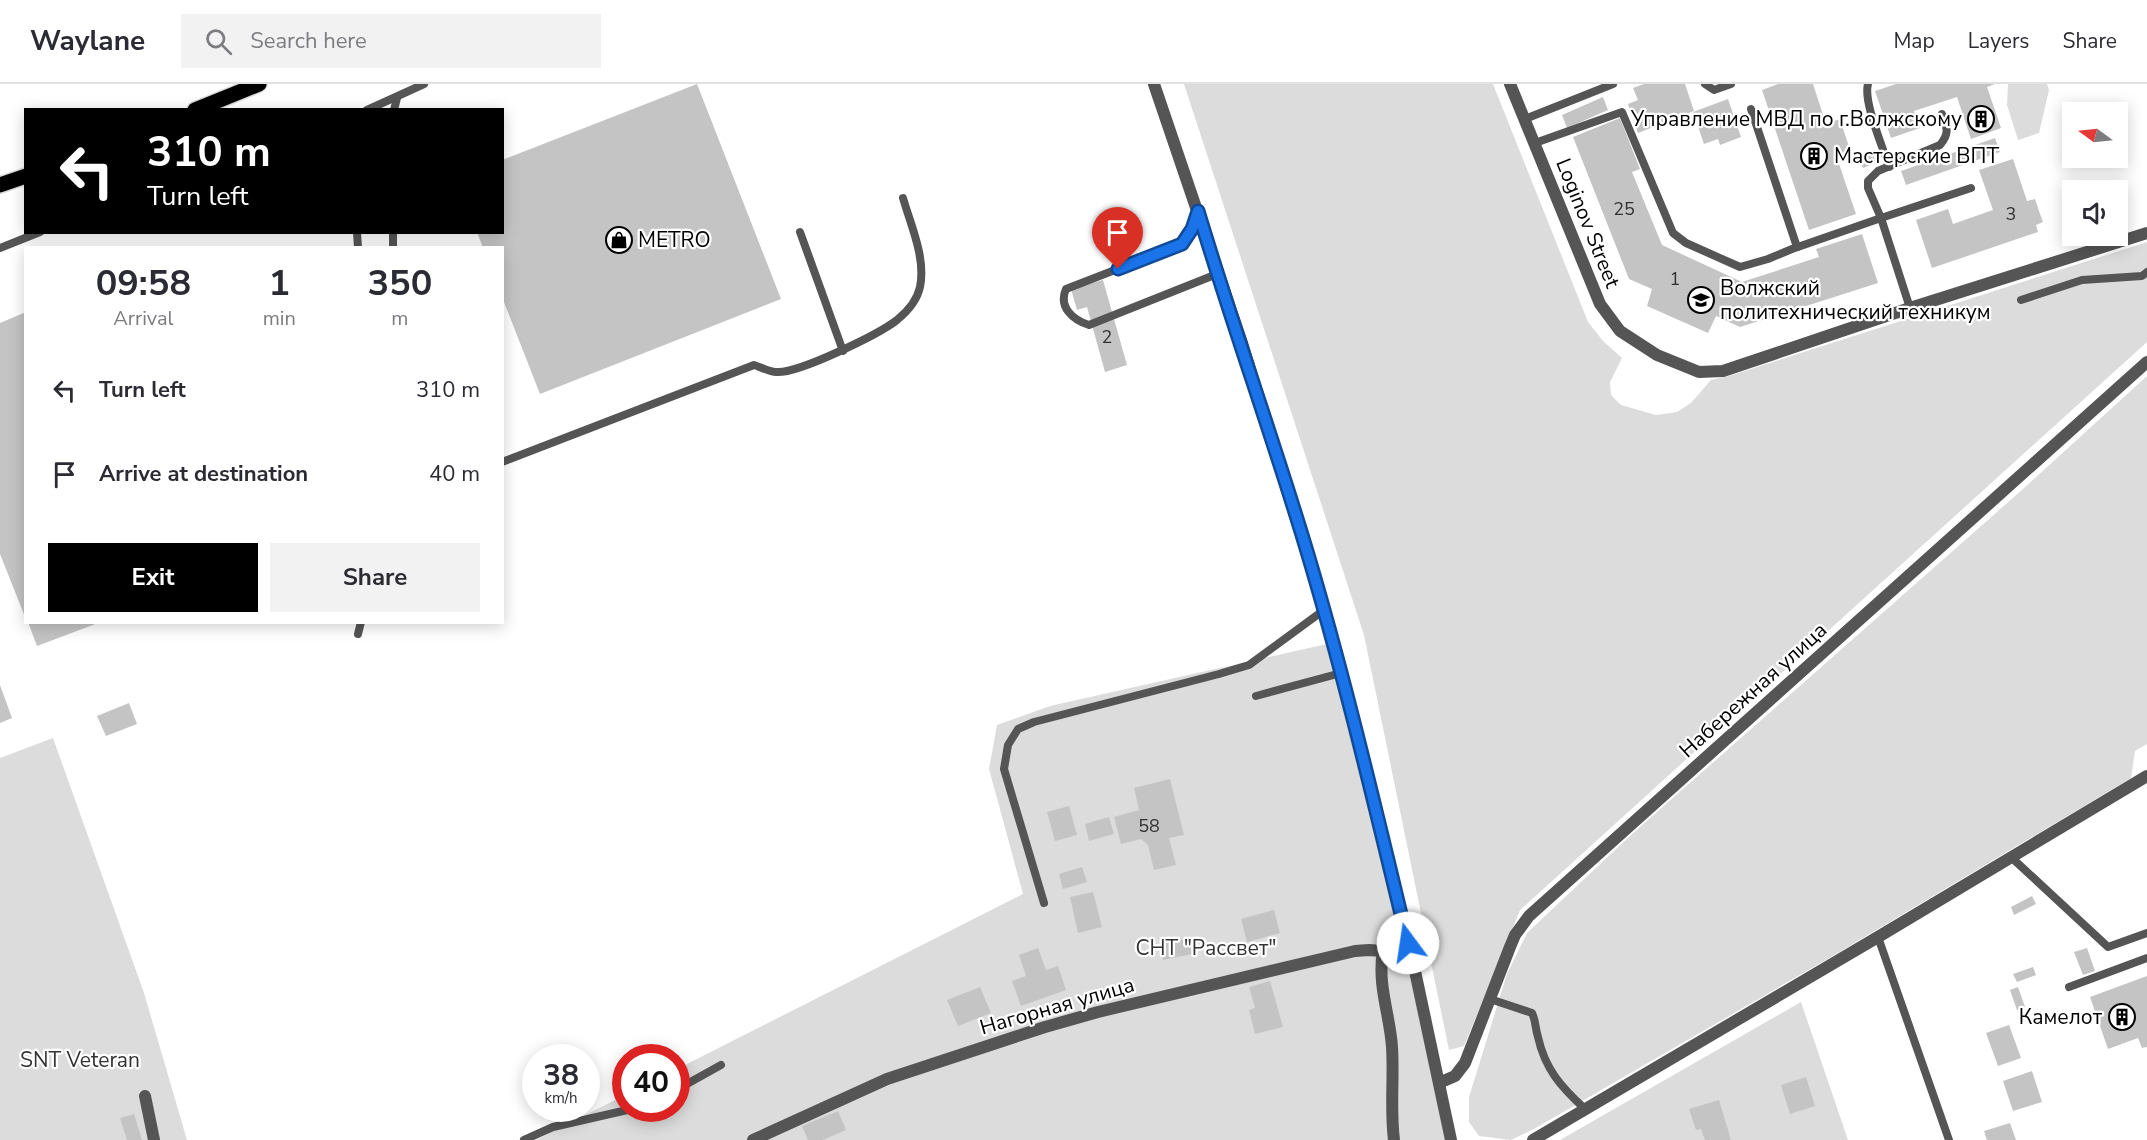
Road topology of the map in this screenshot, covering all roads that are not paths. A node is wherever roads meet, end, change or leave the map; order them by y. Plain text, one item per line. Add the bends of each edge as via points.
1 (260, 84) edge
2 (424, 84) edge
3 (1154, 84) edge
4 (1510, 84) edge
5 (1613, 84) edge
6 (1705, 84) edge
7 (1731, 84) edge
8 (1868, 84) edge
9 (397, 98) junction
10 (200, 108) edge
11 (372, 108) edge
12 (394, 108) edge
13 (1751, 109) dead end
14 (1942, 114) dead end
15 (1525, 119) junction
16 (1535, 142) junction
17 (1889, 166) junction
18 (24, 177) edge
19 (0, 185) edge
20 (1971, 188) dead end
21 (903, 198) dead end
22 (1198, 211) junction
23 (1881, 218) junction
24 (800, 232) dead end
25 (2147, 233) edge
26 (35, 234) edge
27 (1797, 247) junction
28 (0, 248) edge
29 (2147, 272) edge
30 (1217, 274) junction
31 (2021, 300) dead end
32 (1910, 308) junction
33 (843, 351) junction
34 (2147, 362) edge
35 (504, 461) edge
36 (1324, 610) junction
37 (360, 624) edge
38 (358, 634) dead end
39 (1341, 673) junction
40 (1256, 696) dead end
41 (2147, 776) edge
42 (2012, 858) junction
43 (1044, 903) dead end
44 (2147, 933) edge
45 (1878, 938) junction
46 (1408, 943) junction
47 (1383, 951) junction
48 (2147, 958) edge
49 (2069, 987) dead end
50 (1490, 999) junction
51 (721, 1065) dead end
52 (690, 1082) edge
53 (1439, 1083) junction
54 (145, 1096) dead end
55 (1585, 1108) junction
56 (612, 1113) edge
57 (154, 1140) edge
58 (524, 1140) edge
59 (753, 1140) edge
60 (1394, 1140) edge
61 (1451, 1140) edge
62 (1533, 1140) edge
63 (1949, 1140) edge

1 - 10 main road
2 - 9 lane
3 - 22 street
4 - 15 street, Loginov Street
5 - 15 lane
6 - 7 lane via 1714,90
8 - 17 lane via 1868,103
9 - 11 lane
9 - 12 lane
13 - 27 lane
14 - 17 lane via 1947,137 1940,145
15 - 16 street, Loginov Street
16 - 27 lane via 1622,112 1673,233 1686,243 1740,267
16 - 32 street, Loginov Street via 1600,304 1620,331 1657,355 1699,372 1723,371
17 - 23 lane via 1868,181
18 - 19 main road
20 - 23 lane
21 - 33 lane via 922,262 917,298 896,321
22 - 30 street
22 - 30 lane via 1182,244 1066,289 1063,296 1067,312 1089,325
23 - 27 lane
23 - 32 lane
24 - 33 lane
25 - 32 street
26 - 28 lane
29 - 31 lane via 2142,276 2082,280
30 - 36 street
33 - 35 lane via 777,372 754,365
34 - 50 street, Набережная улица via 1529,916 1515,935
36 - 39 street
36 - 43 lane via 1249,665 1018,729 1008,745 1004,769
37 - 38 lane
39 - 40 lane
39 - 46 street
41 - 42 street
42 - 44 lane via 2109,947
42 - 45 street
45 - 55 street
45 - 63 lane
46 - 47 street, Нагорная улица
46 - 53 street
47 - 59 street, Нагорная улица via 1355,951 1045,1027 887,1079
47 - 60 street via 1381,983 1392,1047
48 - 49 lane
50 - 53 street, Набережная улица via 1460,1071
50 - 55 lane via 1532,1013 1552,1075
51 - 52 lane
53 - 61 street
54 - 57 street
55 - 62 street
56 - 58 lane via 542,1130

